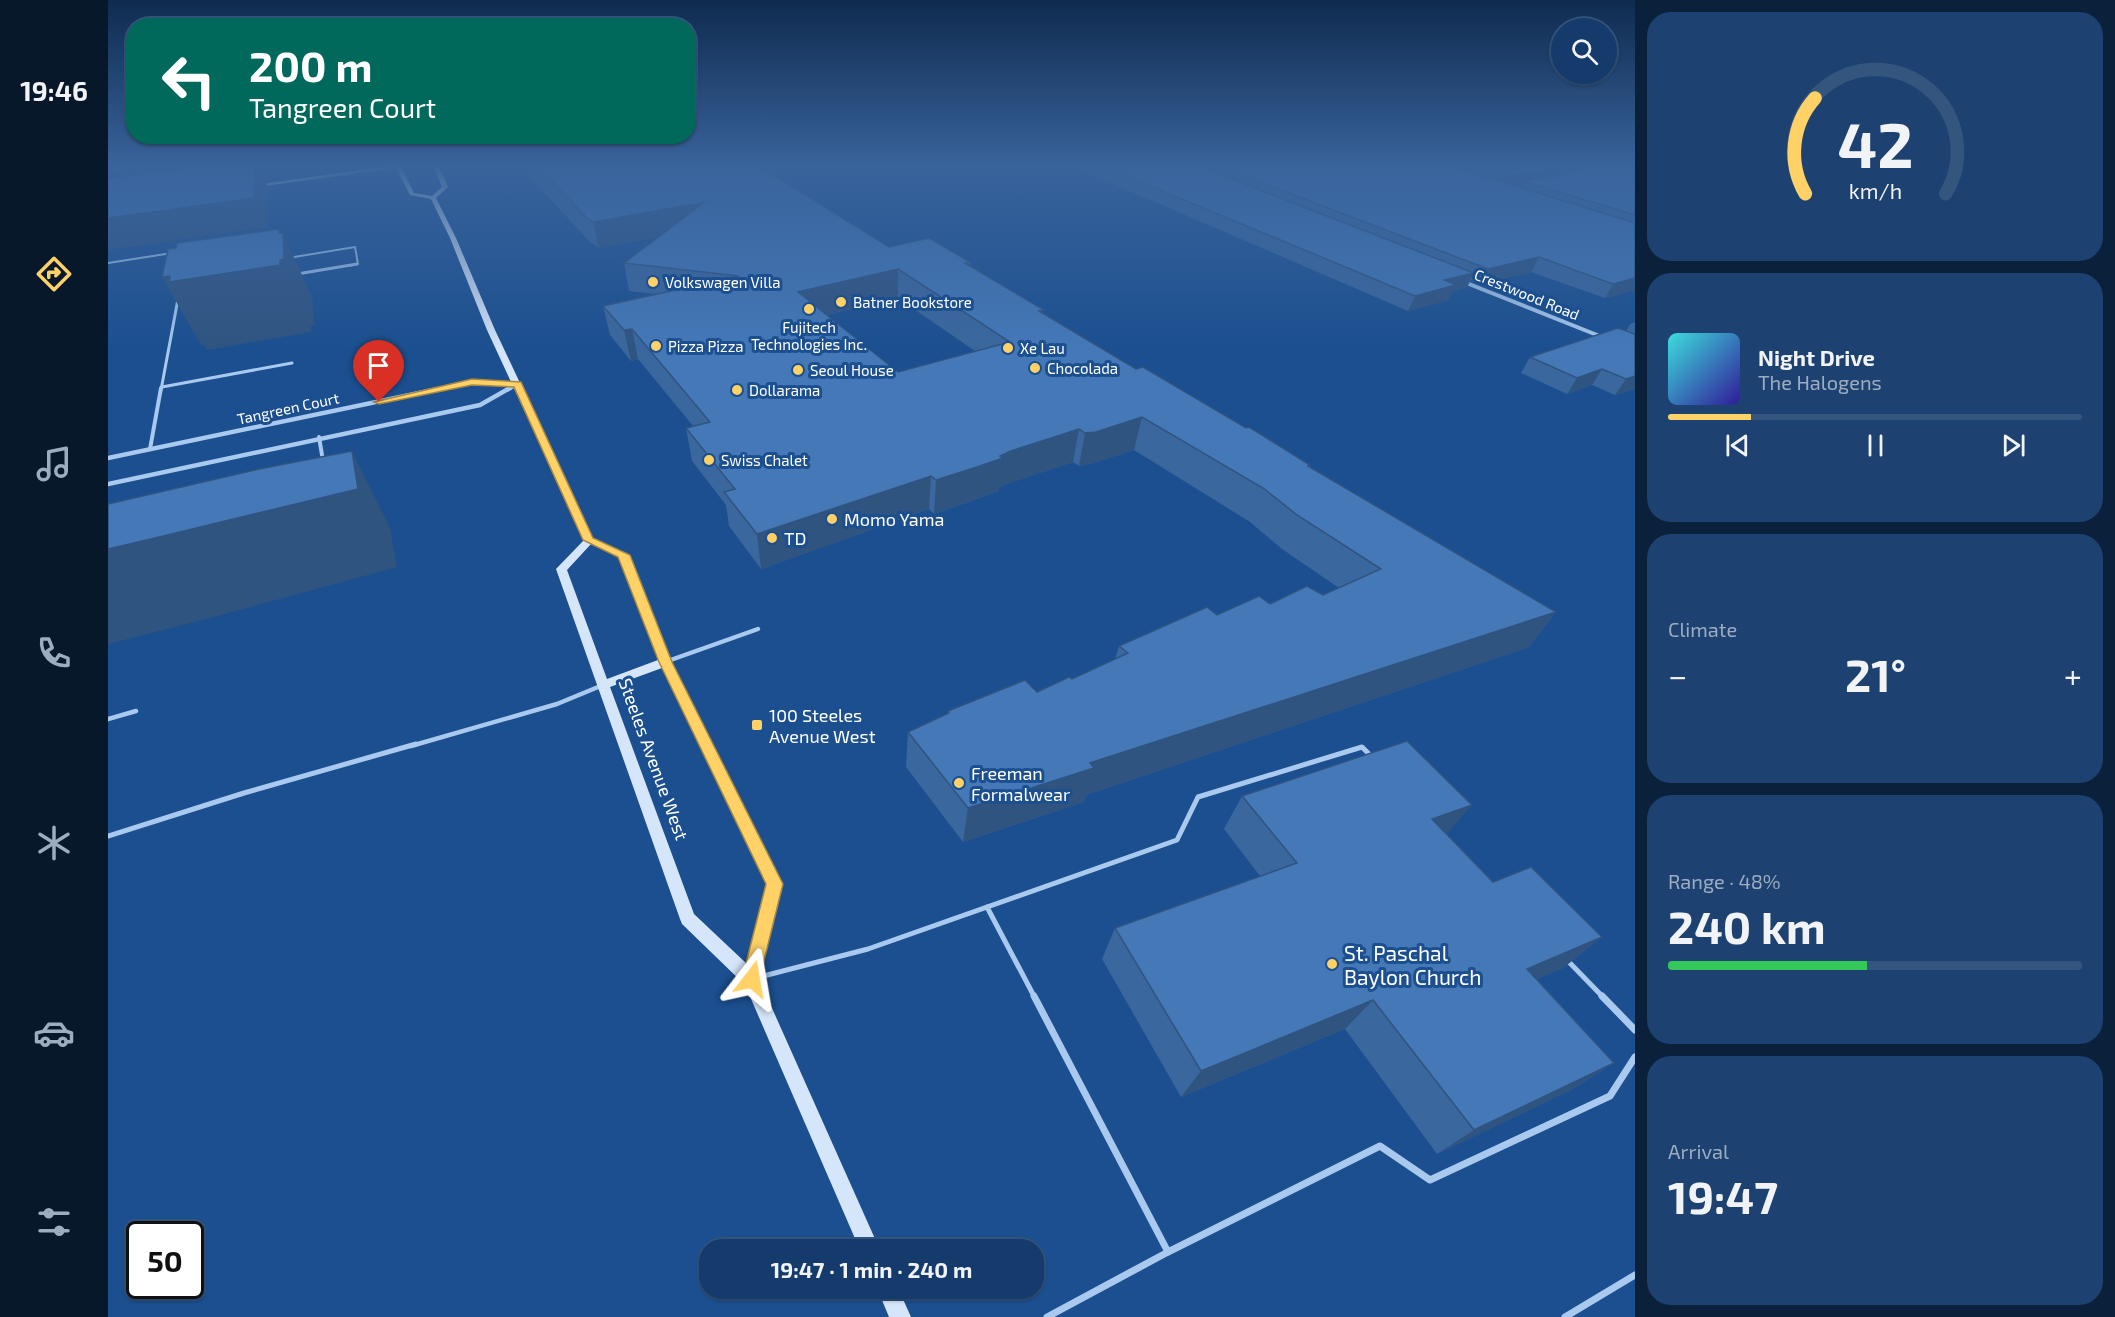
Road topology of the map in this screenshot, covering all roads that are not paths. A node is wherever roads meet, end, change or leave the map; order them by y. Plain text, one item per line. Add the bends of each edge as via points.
1 (448, 228) edge
2 (173, 253) edge
3 (286, 258) edge
4 (108, 263) edge
5 (291, 275) dead end
6 (1457, 279) edge
7 (179, 294) edge
8 (1613, 341) edge
9 (292, 363) dead end
10 (517, 384) junction
11 (162, 387) junction
12 (320, 437) junction
13 (150, 449) junction
14 (108, 458) edge
15 (323, 466) edge
16 (108, 484) edge
17 (589, 540) junction
18 (758, 629) dead end
19 (665, 662) junction
20 (603, 685) junction
21 (136, 711) dead end
22 (108, 719) edge
23 (1378, 764) edge
24 (108, 836) edge
25 (987, 907) junction
26 (1558, 950) edge
27 (752, 979) junction
28 (1635, 1030) edge
29 (1635, 1057) edge
30 (865, 1239) edge
31 (1168, 1252) junction
32 (1635, 1275) edge
33 (892, 1299) edge
34 (900, 1317) edge
35 (1047, 1317) edge
36 (1565, 1317) edge

1 - 10 main road
2 - 4 lane
3 - 5 lane via 355,246 358,264
6 - 8 street, Crestwood Road
7 - 11 lane
9 - 11 lane
10 - 12 street, Tangreen Court via 480,405
10 - 13 street, Tangreen Court via 472,382
10 - 17 main road
11 - 13 lane
12 - 15 lane
12 - 16 street, Tangreen Court
13 - 14 street, Tangreen Court
17 - 19 main road via 624,555
17 - 20 main road, Steeles Avenue West via 561,569
18 - 19 lane
19 - 20 main road
19 - 27 main road via 775,884
20 - 24 lane via 557,704
20 - 27 main road, Steeles Avenue West via 688,919
21 - 22 lane
23 - 25 lane via 1362,747 1198,797 1177,840
25 - 27 lane via 868,949
25 - 31 lane
26 - 28 lane
27 - 30 main road, Steeles Avenue West
29 - 31 lane via 1610,1095 1430,1180 1380,1146
31 - 35 lane
32 - 36 lane
33 - 34 main road

